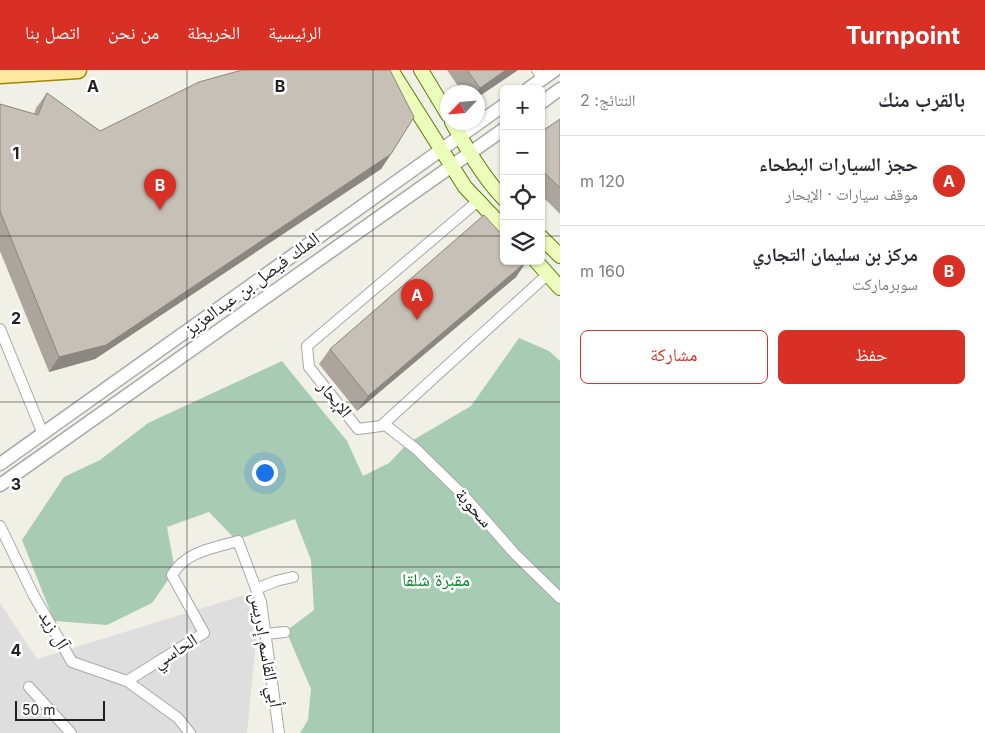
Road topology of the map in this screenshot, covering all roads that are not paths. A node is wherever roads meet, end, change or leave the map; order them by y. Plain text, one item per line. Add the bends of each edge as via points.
1 (78, 70) edge
2 (391, 70) edge
3 (421, 70) edge
4 (555, 70) edge
5 (540, 74) edge
6 (0, 75) edge
7 (531, 85) edge
8 (560, 89) edge
9 (545, 99) edge
10 (440, 102) edge
11 (500, 108) edge
12 (456, 130) edge
13 (500, 133) edge
14 (459, 135) junction
15 (440, 149) junction
16 (470, 154) junction
17 (451, 166) junction
18 (500, 194) edge
19 (478, 201) junction
20 (500, 224) edge
21 (545, 241) edge
22 (560, 256) edge
23 (540, 265) edge
24 (548, 274) junction
25 (560, 288) edge
26 (0, 329) edge
27 (384, 424) junction
28 (43, 434) junction
29 (1, 461) edge
30 (0, 485) edge
31 (0, 526) edge
32 (238, 541) joint
33 (293, 577) dead end
34 (256, 589) junction
35 (560, 598) edge
36 (285, 632) dead end
37 (265, 634) junction
38 (128, 681) junction
39 (29, 687) dead end
40 (71, 733) edge
41 (190, 733) edge
42 (279, 733) edge

1 - 6 main road
2 - 15 main road
3 - 10 main road
4 - 5 street
5 - 7 street
8 - 9 street
11 - 14 street, الملك فيصل بن عبدالعزيز
12 - 14 main road
13 - 16 street, الملك فيصل بن عبدالعزيز
14 - 15 street, الملك فيصل بن عبدالعزيز
14 - 16 main road
15 - 17 main road
15 - 28 street, الملك فيصل بن عبدالعزيز
16 - 17 street, الملك فيصل بن عبدالعزيز
16 - 18 main road
17 - 19 main road
17 - 30 street, الملك فيصل بن عبدالعزيز
19 - 20 main road
19 - 27 street, الإبحار via 307,346 309,367 358,429
21 - 22 main road
23 - 24 main road
24 - 25 main road
24 - 27 street
26 - 28 street
27 - 35 street, سحوبة via 416,449 465,497 515,554
28 - 29 street, الملك فيصل بن عبدالعزيز
31 - 38 street, آل زيد via 32,594 72,662
32 - 34 street, أبي القاسم إدريس
32 - 38 street, الحاسي via 190,555 178,566 172,575 204,633
33 - 34 street
34 - 37 street, أبي القاسم إدريس
36 - 37 street
37 - 42 street, أبي القاسم إدريس
38 - 41 street, آل زيد via 178,718
39 - 40 street

